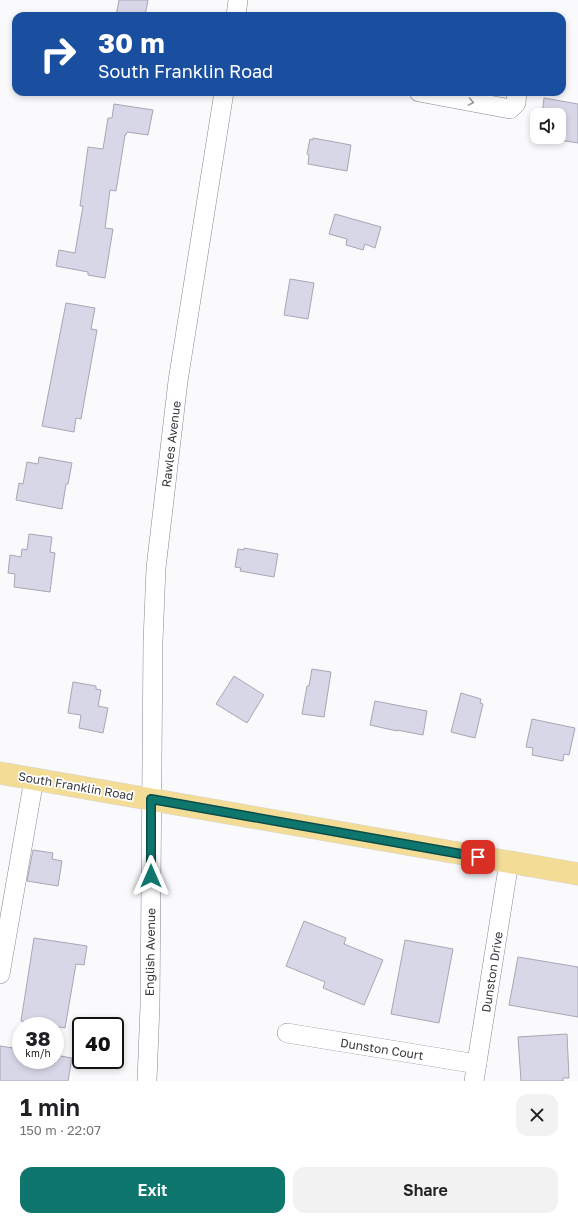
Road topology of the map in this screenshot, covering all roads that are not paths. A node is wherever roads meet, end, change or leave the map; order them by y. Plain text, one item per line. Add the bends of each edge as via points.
1 (238, 0) edge
2 (236, 12) edge
3 (223, 96) edge
4 (440, 96) edge
5 (517, 96) edge
6 (0, 773) edge
7 (34, 779) junction
8 (151, 799) junction
9 (509, 862) junction
10 (578, 874) edge
11 (0, 974) edge
12 (287, 1033) dead end
13 (476, 1073) edge
14 (147, 1081) edge

1 - 2 street
3 - 8 street, Rawles Avenue via 178,381 157,560
4 -> 5 street via 510,109 516,103
6 - 7 main road, South Franklin Road
7 - 8 main road, South Franklin Road
7 - 11 street
8 - 9 main road, South Franklin Road
8 - 14 street, English Avenue
9 - 10 main road, South Franklin Road
9 - 13 street, Dunston Drive
12 - 13 street, Dunston Court

